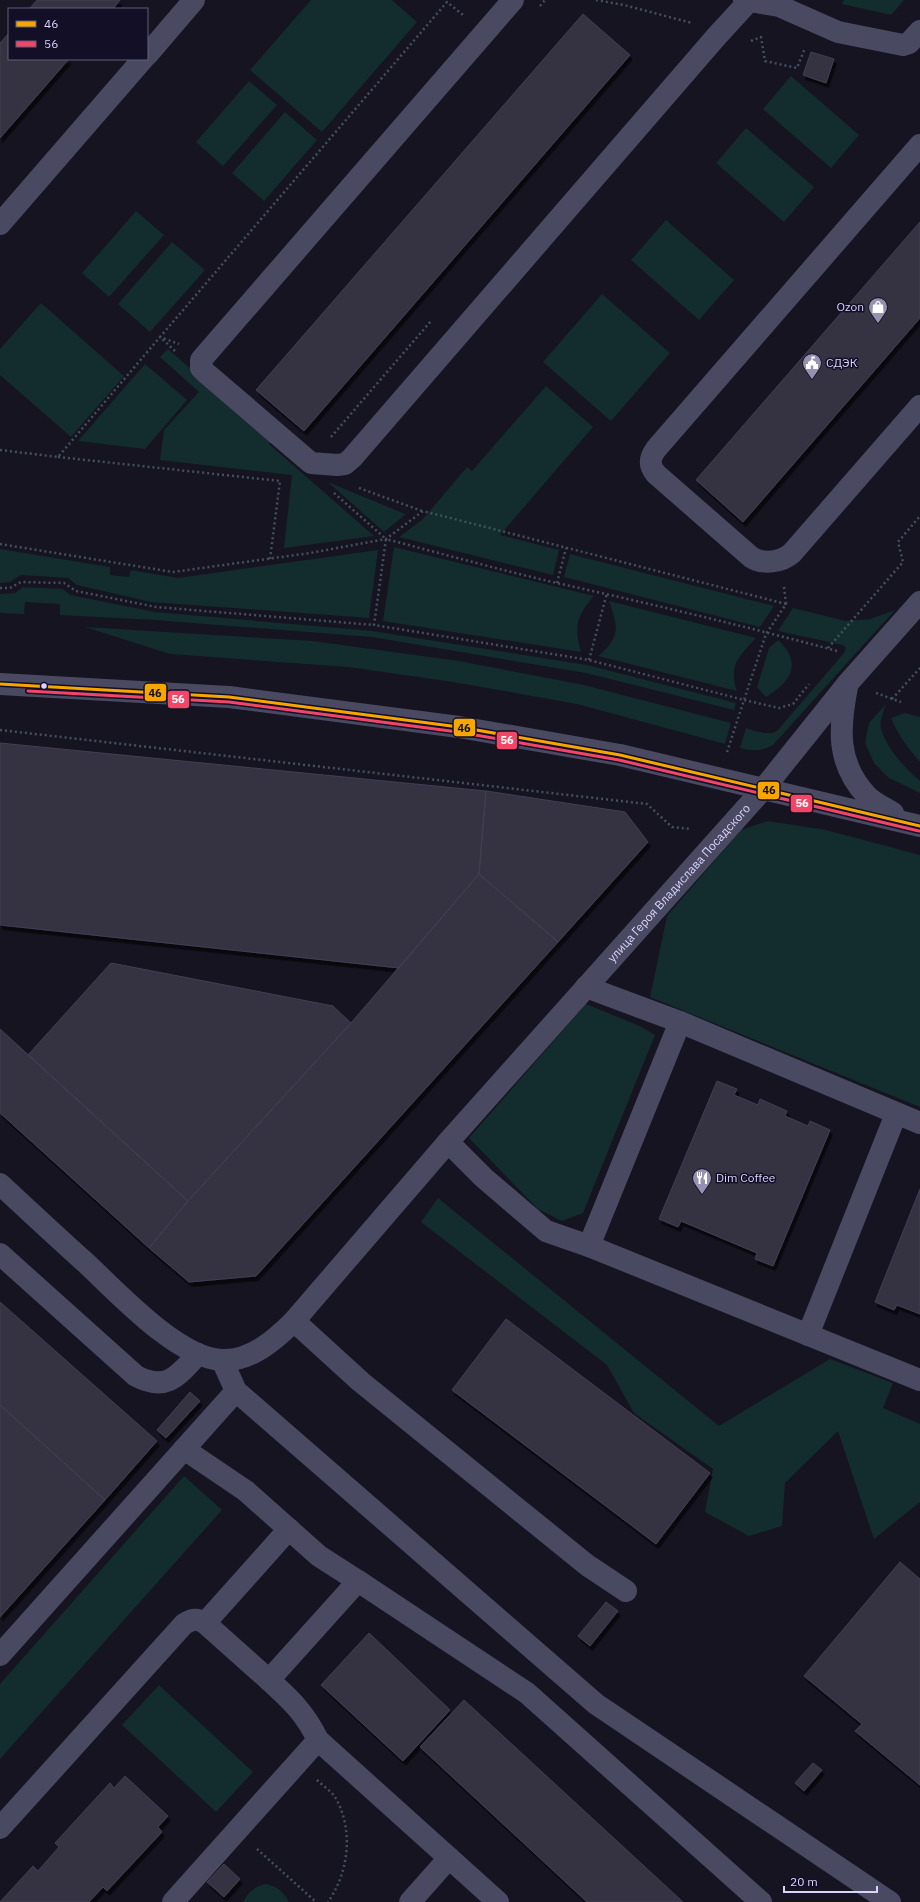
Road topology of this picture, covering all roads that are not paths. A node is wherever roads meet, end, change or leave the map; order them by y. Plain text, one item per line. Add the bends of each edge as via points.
1 (194, 0) edge
2 (513, 0) edge
3 (747, 1) edge
4 (920, 31) edge
5 (148, 54) edge
6 (142, 60) edge
7 (920, 145) edge
8 (0, 224) edge
9 (920, 406) edge
10 (920, 602) edge
11 (0, 684) edge
12 (847, 685) junction
13 (764, 788) junction
14 (913, 824) edge
15 (586, 987) junction
16 (680, 1022) junction
17 (896, 1114) junction
18 (920, 1123) edge
19 (448, 1142) junction
20 (0, 1184) edge
21 (589, 1246) junction
22 (0, 1254) edge
23 (294, 1321) junction
24 (808, 1335) junction
25 (198, 1354) junction
26 (222, 1360) junction
27 (920, 1380) edge
28 (236, 1391) junction
29 (184, 1448) junction
30 (289, 1529) junction
31 (358, 1582) junction
32 (626, 1591) dead end
33 (205, 1622) junction
34 (0, 1655) edge
35 (269, 1680) junction
36 (318, 1740) junction
37 (0, 1828) edge
38 (449, 1858) junction
39 (173, 1902) edge
40 (410, 1902) edge
41 (498, 1902) edge
42 (761, 1902) edge
43 (890, 1902) edge

1 - 5 street
2 - 3 street via 201,360 206,374 311,463 337,465 345,464 352,458
3 - 4 street via 779,6 838,32 897,44 909,43
6 - 8 street
7 - 9 street via 656,449 650,458 651,468 751,557 763,561 781,560 792,553
10 - 12 street, улица Героя Владислава Посадского
11 - 13 street via 229,697 459,727 620,755
12 - 13 street, улица Героя Владислава Посадского
12 - 14 street via 841,720 841,746 849,771 868,797
13 - 14 street
13 - 15 street, улица Героя Владислава Посадского
15 - 16 street
15 - 19 street, улица Героя Владислава Посадского
16 - 17 street
16 - 21 street
17 - 18 street
17 - 24 street
19 - 21 street via 484,1178 546,1231
19 - 23 street, улица Героя Владислава Посадского
20 - 25 street via 147,1320
21 - 24 street
22 - 25 street via 136,1376 147,1382 159,1384 181,1374
23 - 26 street, улица Героя Владислава Посадского via 281,1335 258,1351
23 - 32 street via 361,1382 587,1565
24 - 27 street
25 - 26 street
26 - 28 street
28 - 29 street
28 - 43 street via 596,1704
29 - 30 street via 246,1491
29 - 34 street
30 - 31 street via 319,1556
30 - 33 street
31 - 35 street
31 - 42 street via 527,1693
33 - 35 street
33 - 37 street via 191,1619 184,1624
35 - 36 street via 294,1702 309,1721
36 - 38 street
36 - 39 street
38 - 40 street
38 - 41 street

